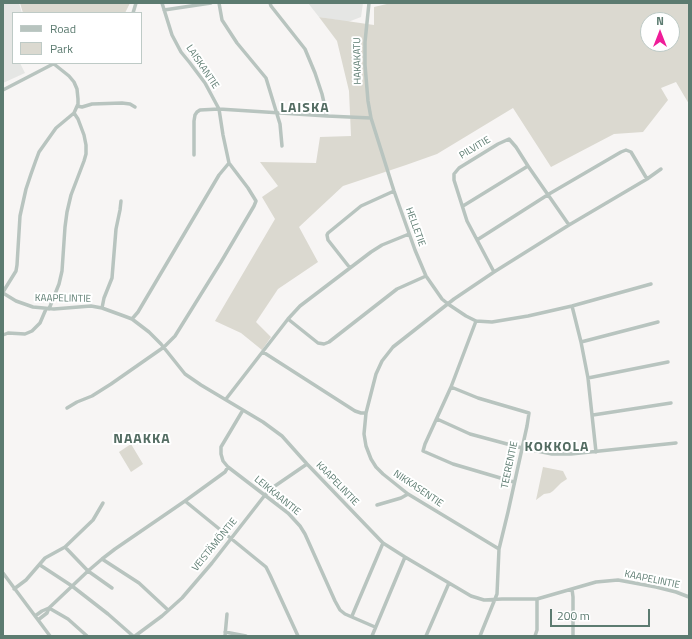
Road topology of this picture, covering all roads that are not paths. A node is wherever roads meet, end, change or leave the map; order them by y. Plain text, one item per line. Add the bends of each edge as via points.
1 (162, 3) edge
2 (211, 3) edge
3 (219, 3) edge
4 (270, 3) edge
5 (369, 3) edge
6 (164, 10) junction
7 (55, 64) edge
8 (3, 90) edge
9 (77, 106) junction
10 (135, 107) dead end
11 (219, 109) junction
12 (276, 112) junction
13 (74, 113) junction
14 (327, 116) junction
15 (371, 118) junction
16 (282, 146) dead end
17 (194, 155) dead end
18 (229, 163) junction
19 (528, 166) junction
20 (661, 169) dead end
21 (647, 180) junction
22 (394, 191) junction
23 (549, 194) junction
24 (121, 201) dead end
25 (463, 206) junction
26 (569, 225) junction
27 (409, 234) junction
28 (477, 240) junction
29 (350, 268) junction
30 (494, 272) junction
31 (426, 276) junction
32 (651, 284) dead end
33 (3, 292) edge
34 (448, 304) junction
35 (572, 306) junction
36 (102, 308) junction
37 (48, 309) junction
38 (132, 319) junction
39 (288, 319) junction
40 (476, 321) junction
41 (658, 322) dead end
42 (3, 335) edge
43 (581, 342) junction
44 (164, 348) junction
45 (263, 352) junction
46 (668, 362) dead end
47 (588, 378) junction
48 (451, 387) junction
49 (226, 399) junction
50 (672, 403) dead end
51 (67, 408) dead end
52 (243, 410) junction
53 (366, 413) junction
54 (592, 415) junction
55 (437, 418) junction
56 (676, 443) dead end
57 (522, 448) junction
58 (596, 452) junction
59 (307, 464) junction
60 (228, 467) junction
61 (514, 482) junction
62 (408, 494) junction
63 (265, 495) junction
64 (185, 501) junction
65 (103, 503) dead end
66 (377, 505) dead end
67 (231, 538) junction
68 (383, 543) junction
69 (65, 547) junction
70 (499, 549) junction
71 (405, 557) junction
72 (102, 559) junction
73 (40, 565) junction
74 (88, 571) junction
75 (3, 573) edge
76 (449, 583) junction
77 (72, 586) junction
78 (112, 588) dead end
79 (14, 589) junction
80 (572, 589) junction
81 (689, 597) edge
82 (494, 599) junction
83 (537, 599) junction
84 (49, 608) junction
85 (168, 610) junction
86 (227, 614) dead end
87 (35, 616) junction
88 (352, 616) junction
89 (38, 620) junction
90 (376, 627) junction
91 (225, 634) edge
92 (50, 636) edge
93 (87, 636) edge
94 (134, 636) edge
95 (246, 636) edge
96 (298, 636) edge
97 (372, 636) edge
98 (426, 636) edge
99 (480, 636) edge
100 (535, 636) edge
101 (574, 636) edge

1 - 6 street, LAISKANTIE
2 - 6 street
3 - 12 street via 222,20 266,78
4 - 14 street via 305,49 320,87
5 - 15 street, HAKAKATU via 365,66
6 - 11 street, LAISKANTIE via 181,52 205,83
7 - 8 street
7 - 9 street via 74,82 77,89
9 - 10 street via 122,103
9 - 13 street
11 - 12 street
11 - 17 street via 200,110 194,115
11 - 18 street, LAISKANTIE
12 - 14 street
12 - 16 street
13 - 33 street via 56,128 39,152 20,216 16,271
13 - 37 street via 84,135 86,154 67,212 59,284
14 - 15 street
15 - 22 street, HELLETIE
18 - 38 street via 219,175
18 - 44 street via 256,200 192,310
19 - 23 street, PILVITIE
19 - 25 street
19 - 25 street, PILVITIE via 509,139 458,168 454,180
20 - 21 street, NIKKASENTIE
21 - 23 street via 631,152 626,150
21 - 26 street, NIKKASENTIE
22 - 27 street, HELLETIE
22 - 29 street via 361,206 328,232 328,240
23 - 26 street, PILVITIE
23 - 28 street
24 - 36 street via 112,278
25 - 28 street, PILVITIE via 467,221
26 - 30 street, NIKKASENTIE
27 - 29 street via 382,245
27 - 31 street, HELLETIE
28 - 30 street, PILVITIE
29 - 39 street via 300,306
30 - 34 street, NIKKASENTIE
31 - 34 street, HELLETIE
31 - 39 street via 397,289 324,344 318,343
32 - 35 street
33 - 37 street, KAAPELINTIE via 16,301
34 - 40 street, HELLETIE
34 - 53 street, NIKKASENTIE via 401,340 382,361
35 - 40 street via 500,321
35 - 43 street
36 - 37 street, KAAPELINTIE via 91,306
36 - 38 street, KAAPELINTIE
37 - 42 street via 32,332
38 - 44 street, KAAPELINTIE
39 - 45 street
40 - 48 street
41 - 43 street
43 - 47 street
44 - 49 street, KAAPELINTIE via 184,374
44 - 51 street via 92,396
45 - 49 street
45 - 53 street via 355,410
46 - 47 street
47 - 54 street
48 - 55 street
48 - 57 street, TEERENTIE via 529,413
49 - 52 street, KAAPELINTIE
50 - 54 street
52 - 59 street, KAAPELINTIE via 279,433
52 - 60 street via 221,447 221,454
53 - 62 street, NIKKASENTIE via 364,434 371,459 382,474
54 - 58 street
55 - 57 street via 470,434
55 - 61 street via 423,451 453,464
56 - 58 street
57 - 58 street via 552,454
57 - 61 street, TEERENTIE
59 - 63 street, VEISTÄMÖNTIE
59 - 68 street, KAAPELINTIE
60 - 63 street, LEIKKAANTIE
60 - 64 street via 225,472
61 - 70 street, TEERENTIE
62 - 66 street
62 - 70 street, NIKKASENTIE
63 - 67 street, VEISTÄMÖNTIE
63 - 88 street, LEIKKAANTIE via 300,526 335,602 340,610
64 - 67 street
64 - 72 street
65 - 69 street via 93,520
67 - 85 street, VEISTÄMÖNTIE via 182,598
67 - 96 street via 266,567
68 - 71 street, KAAPELINTIE
68 - 88 street
69 - 73 street via 45,558
69 - 74 street
70 - 82 street, TEERENTIE
71 - 76 street, KAAPELINTIE
71 - 90 street
72 - 74 street
72 - 85 street via 139,583
73 - 77 street
73 - 79 street
74 - 77 street
74 - 78 street
75 - 79 street
76 - 82 street, KAAPELINTIE via 471,596 484,600
76 - 98 street
77 - 84 street
77 - 94 street
79 - 87 street
80 - 81 street, KAAPELINTIE via 596,582 618,580 656,587
80 - 83 street, KAAPELINTIE
80 - 101 street
82 - 83 street, KAAPELINTIE
82 - 99 street, TEERENTIE
83 - 100 street
84 - 87 street
84 - 89 street
84 - 93 street via 68,619
85 - 94 street, VEISTÄMÖNTIE
86 - 91 street
87 - 89 street
88 - 90 street, LEIKKAANTIE
89 - 92 street
90 - 97 street
91 - 95 street

